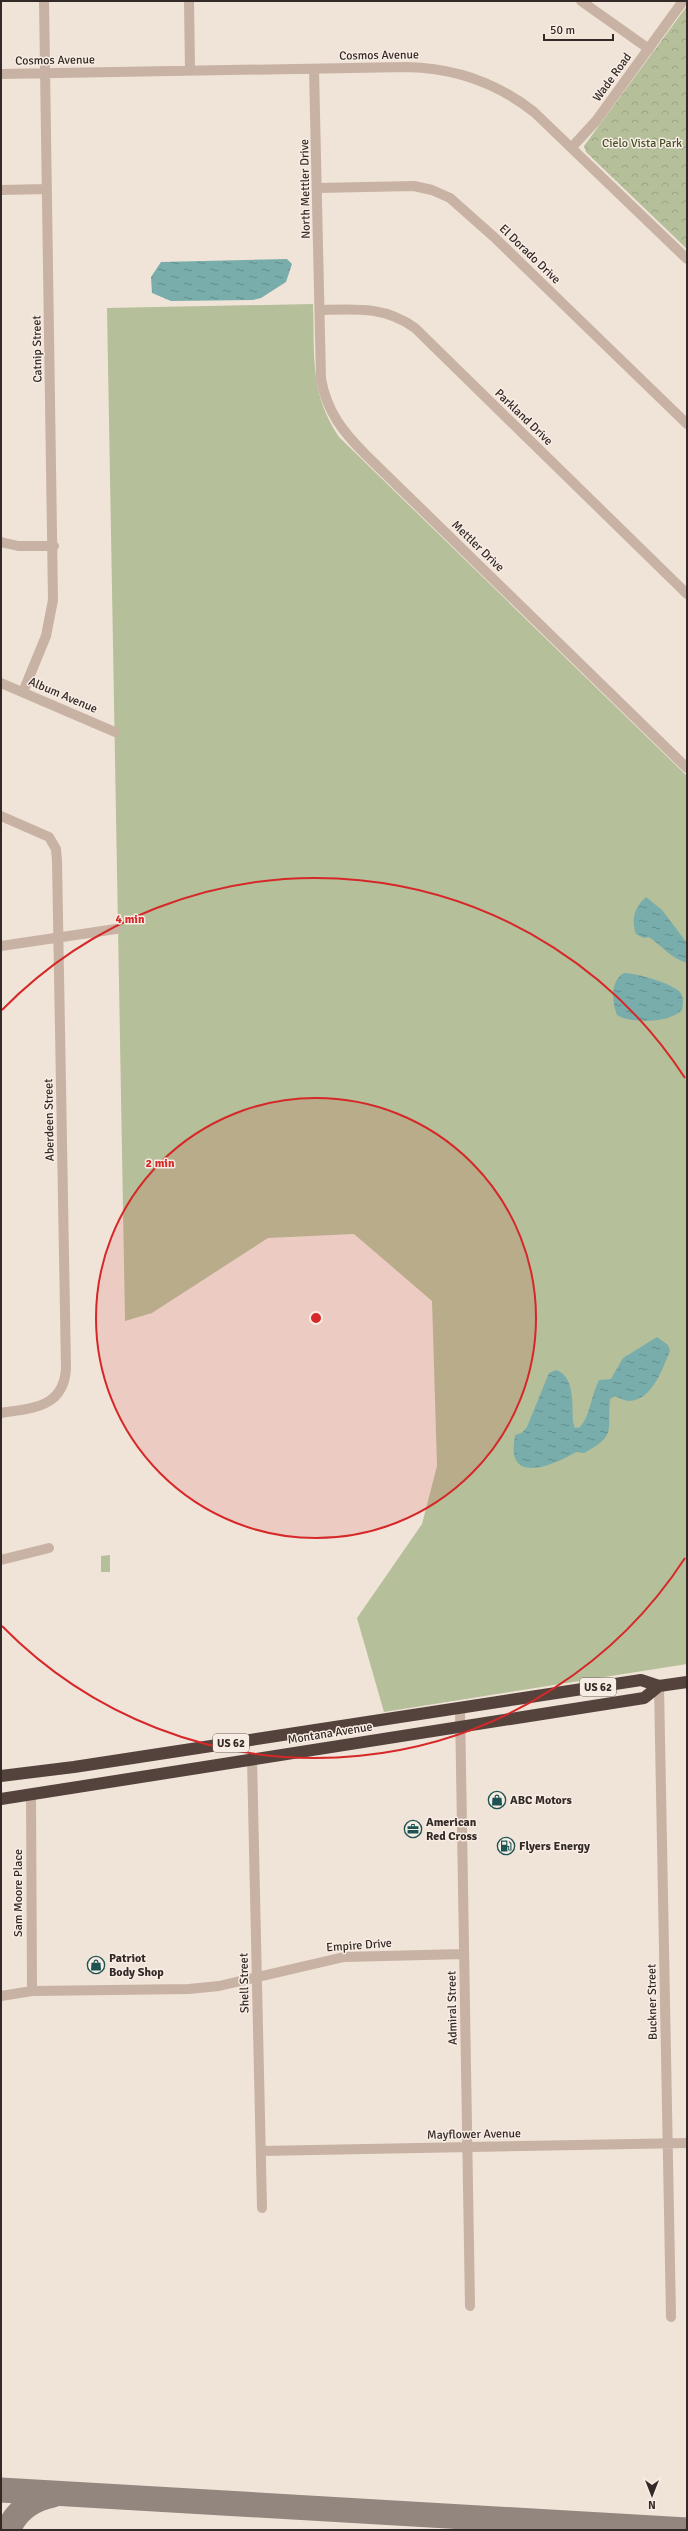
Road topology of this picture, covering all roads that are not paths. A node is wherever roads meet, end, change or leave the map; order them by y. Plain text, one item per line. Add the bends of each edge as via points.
1 (44, 1) edge
2 (189, 1) edge
3 (581, 1) edge
4 (683, 1) edge
5 (649, 49) junction
6 (314, 69) junction
7 (190, 70) junction
8 (1, 74) edge
9 (45, 74) junction
10 (572, 147) junction
11 (318, 188) junction
12 (47, 189) junction
13 (1, 190) edge
14 (687, 259) edge
15 (320, 310) junction
16 (687, 424) edge
17 (1, 542) edge
18 (54, 546) junction
19 (687, 594) edge
20 (1, 683) edge
21 (23, 692) junction
22 (115, 732) dead end
23 (687, 768) edge
24 (1, 816) edge
25 (116, 929) dead end
26 (59, 937) junction
27 (1, 946) edge
28 (1, 1413) edge
29 (49, 1548) dead end
30 (1, 1560) edge
31 (687, 1682) edge
32 (659, 1686) junction
33 (460, 1708) junction
34 (460, 1728) junction
35 (252, 1759) junction
36 (1, 1776) edge
37 (31, 1795) junction
38 (1, 1799) edge
39 (464, 1954) junction
40 (257, 1976) junction
41 (32, 1991) junction
42 (1, 1996) edge
43 (668, 2143) junction
44 (687, 2143) edge
45 (467, 2147) junction
46 (261, 2150) junction
47 (262, 2208) dead end
48 (470, 2306) dead end
49 (671, 2317) dead end

1 - 9 street, Catnip Street
2 - 7 street
3 - 5 street
4 - 5 street, Wade Road
5 - 10 street, Wade Road via 596,121
6 - 7 street, Cosmos Avenue
6 - 10 street, Cosmos Avenue via 425,67 463,74 508,93 534,112
6 - 11 street, North Mettler Drive
7 - 9 street, Cosmos Avenue
8 - 9 street, Cosmos Avenue
9 - 12 street, Catnip Street
10 - 14 street, Cosmos Avenue
11 - 15 street, North Mettler Drive
11 - 16 street, El Dorado Drive via 414,186 450,198 494,237
12 - 13 street
12 - 18 street, Catnip Street
15 - 19 street, Parkland Drive via 380,310 406,322
15 - 23 street, Mettler Drive via 321,379 326,402 337,423 366,455
17 - 18 street via 18,546
18 - 21 street, Catnip Street via 50,618 46,636
20 - 21 street, Album Avenue
21 - 22 street, Album Avenue
24 - 26 street, Aberdeen Street via 49,837 54,845 57,861
25 - 26 street
26 - 27 street
26 - 28 street, Aberdeen Street via 66,1377 58,1392 41,1406
29 - 30 street
31 - 32 highway, Montana Avenue / US 62
32 - 33 highway, Montana Avenue / US 62 via 641,1680
32 - 34 highway, Montana Avenue / US 62 via 644,1698
32 - 43 street, Buckner Street
33 - 34 street, Admiral Street
33 - 36 highway, Montana Avenue / US 62
34 - 35 highway, Montana Avenue / US 62
34 - 39 street, Admiral Street
35 - 37 highway, Montana Avenue / US 62
35 - 40 street, Shell Street
37 - 38 highway, Montana Avenue / US 62
37 - 41 street, Sam Moore Place
39 - 40 street, Empire Drive via 344,1956
39 - 45 street, Admiral Street
40 - 41 street, Empire Drive via 219,1986 189,1989
40 - 46 street, Shell Street
41 - 42 street, Empire Drive
43 - 44 street, Mayflower Avenue
43 - 45 street, Mayflower Avenue
43 - 49 street, Buckner Street
45 - 46 street, Mayflower Avenue
45 - 48 street, Admiral Street
46 - 47 street, Shell Street

